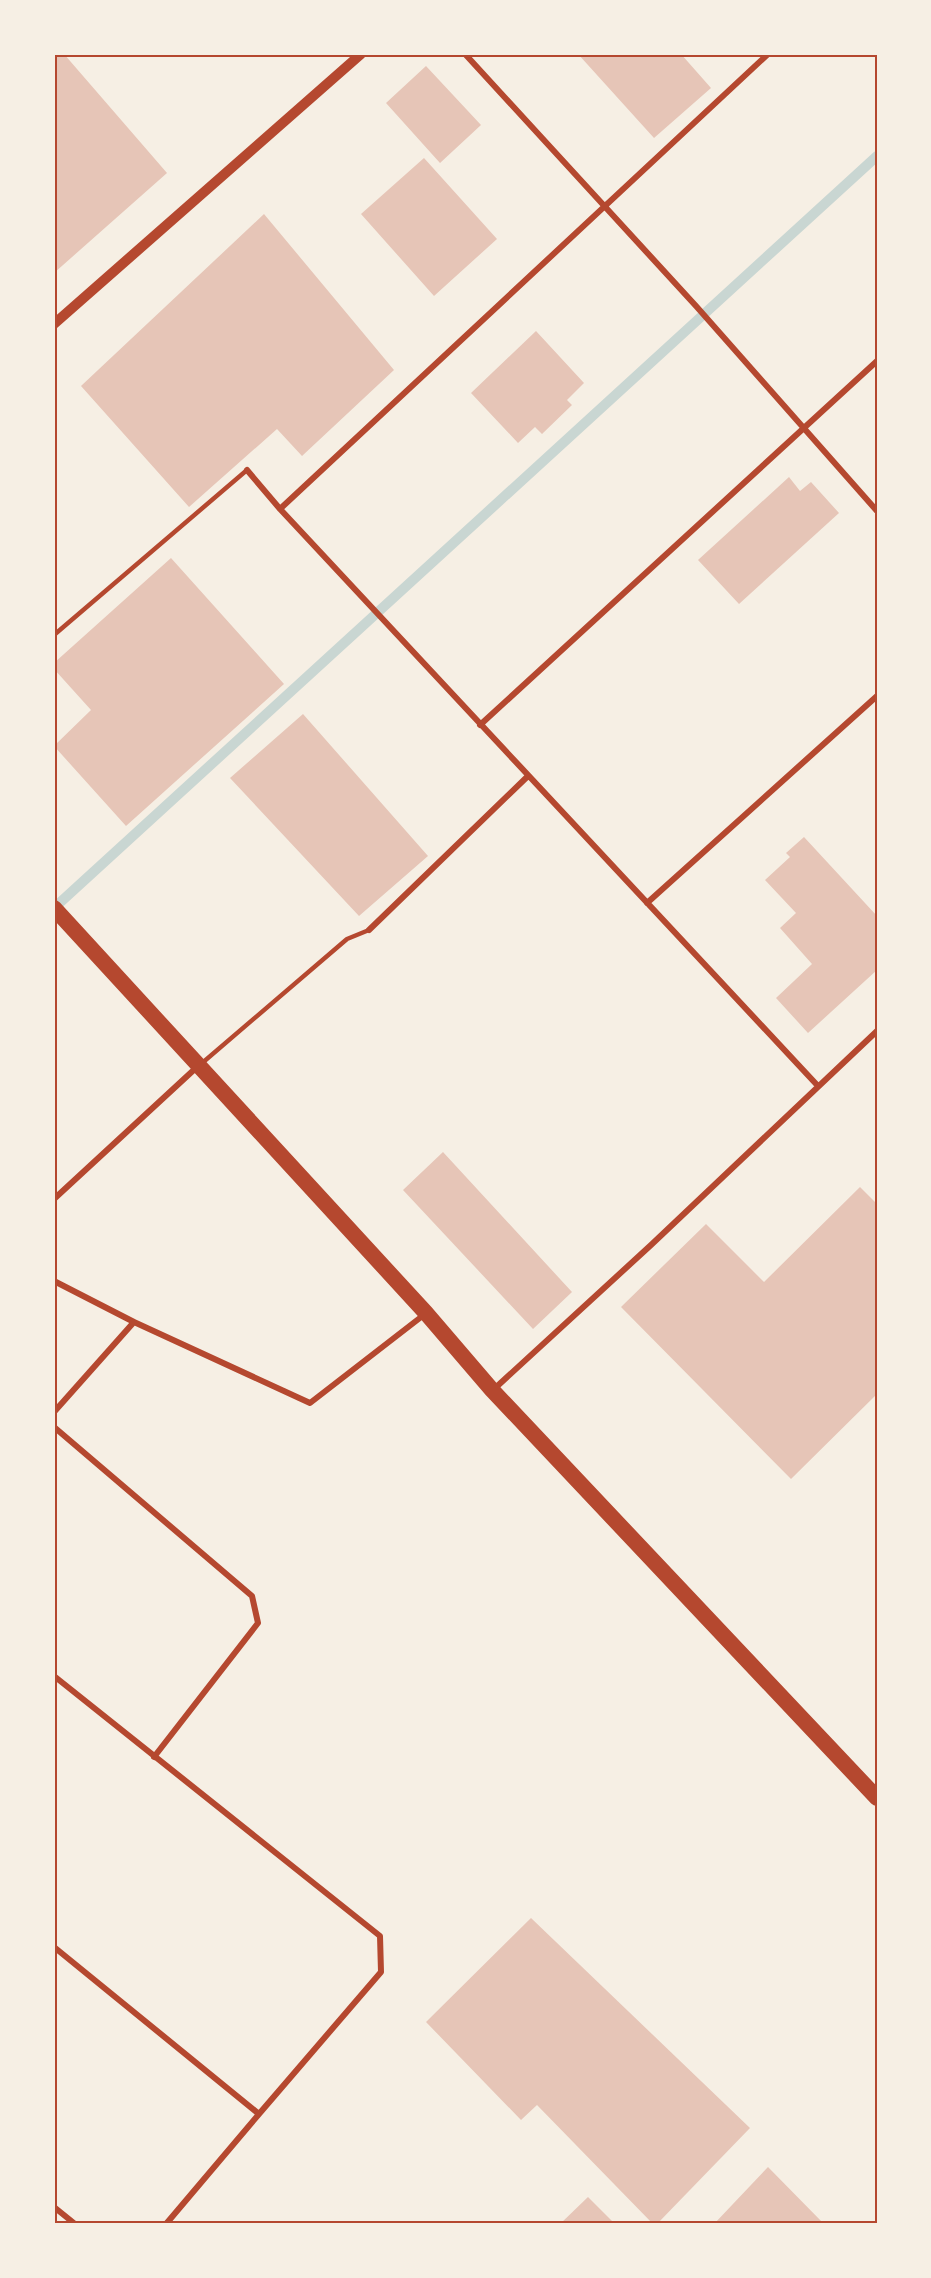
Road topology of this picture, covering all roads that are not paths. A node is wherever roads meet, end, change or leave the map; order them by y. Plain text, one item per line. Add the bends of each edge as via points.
1 (361, 54) edge
2 (465, 54) edge
3 (768, 54) edge
4 (605, 207) junction
5 (54, 324) edge
6 (877, 361) edge
7 (803, 429) junction
8 (247, 470) joint
9 (280, 509) junction
10 (877, 511) edge
11 (54, 635) edge
12 (877, 696) edge
13 (480, 725) junction
14 (528, 776) junction
15 (647, 903) junction
16 (59, 914) edge
17 (369, 930) joint
18 (877, 1031) edge
19 (198, 1067) junction
20 (818, 1086) junction
21 (54, 1199) edge
22 (54, 1281) edge
23 (426, 1313) junction
24 (134, 1322) junction
25 (492, 1390) junction
26 (54, 1412) edge
27 (54, 1427) edge
28 (54, 1676) edge
29 (154, 1757) junction
30 (877, 1798) edge
31 (54, 1947) edge
32 (259, 2114) junction
33 (54, 2207) edge
34 (75, 2224) edge
35 (166, 2224) edge

1 - 5 street
2 - 4 street
3 - 4 street
4 - 7 street
4 - 9 street
6 - 7 street
7 - 10 street
7 - 13 street
8 - 9 street
8 - 11 lane
9 - 13 street
12 - 15 street
13 - 14 street
14 - 15 street
14 - 17 street
15 - 20 street
16 - 19 highway
17 - 19 lane via 347,939
18 - 20 street
19 - 21 street
19 - 23 highway
20 - 25 street
22 - 24 street
23 - 24 street via 310,1403
23 - 25 highway
24 - 26 street
25 - 30 highway
27 - 29 street via 252,1596 258,1623
28 - 29 street
29 - 32 street via 380,1936 381,1972
31 - 32 street
32 - 35 street
33 - 34 street

